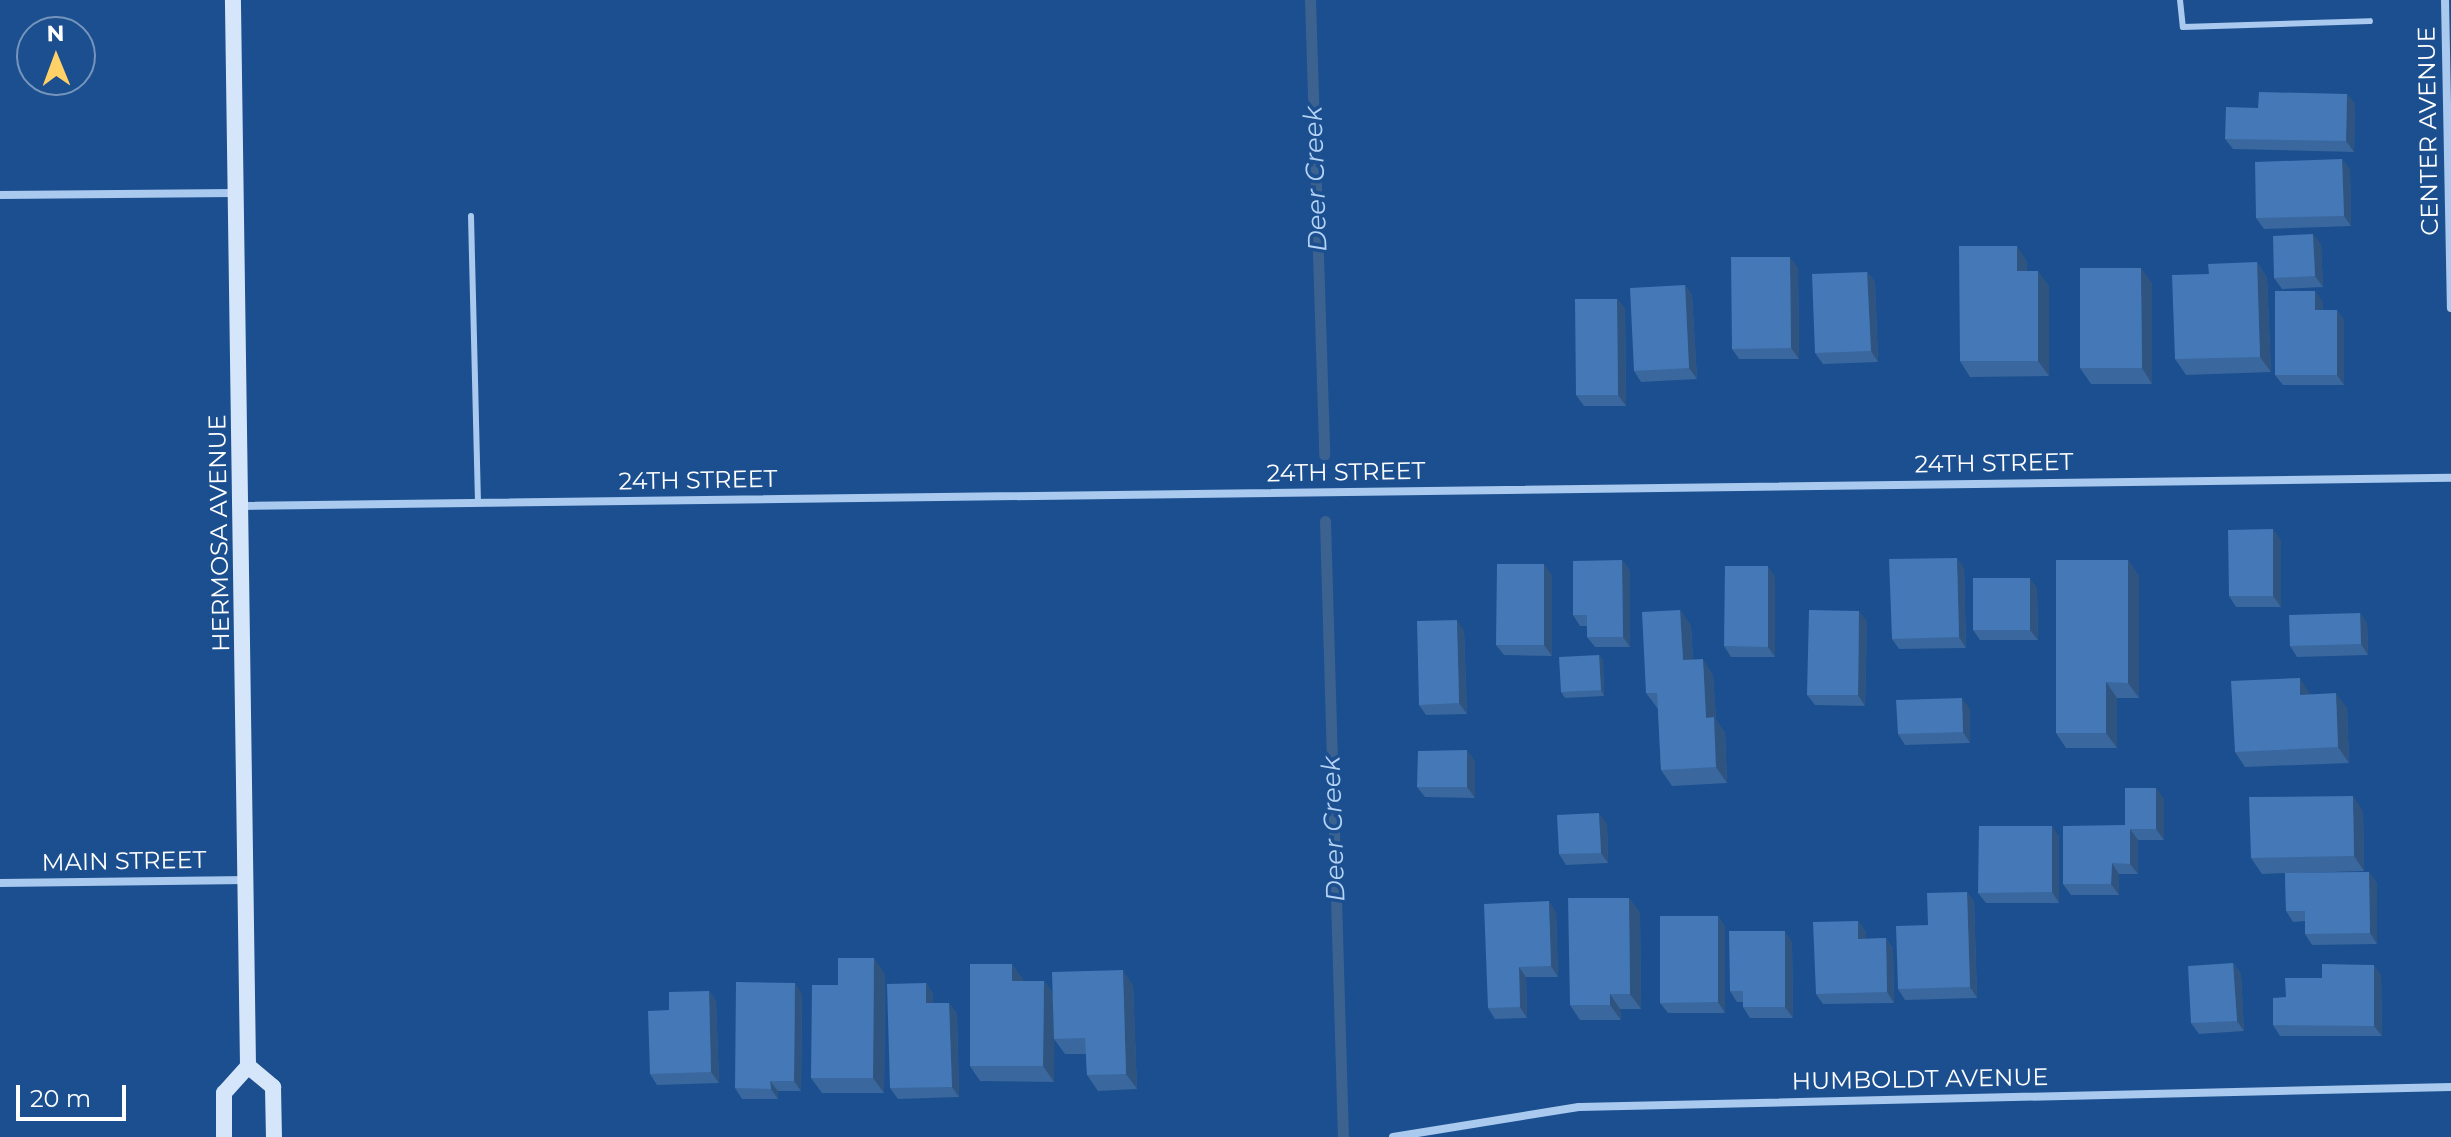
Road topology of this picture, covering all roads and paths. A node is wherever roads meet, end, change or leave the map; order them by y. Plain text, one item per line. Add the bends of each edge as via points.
1 (233, 0) edge
2 (2180, 0) edge
3 (2445, 0) edge
4 (2370, 21) dead end
5 (237, 193) junction
6 (0, 195) edge
7 (471, 216) dead end
8 (2451, 308) edge
9 (2451, 478) edge
10 (478, 503) junction
11 (242, 506) junction
12 (248, 880) junction
13 (0, 883) edge
14 (248, 1066) junction
15 (2451, 1087) edge
16 (224, 1137) edge
17 (274, 1137) edge
18 (1393, 1137) edge

1 - 5 street, HERMOSA AVENUE
2 - 4 lane via 2183,27
3 - 8 street, CENTER AVENUE
5 - 6 street
5 - 11 street, HERMOSA AVENUE
7 - 10 lane
9 - 10 street, 24TH STREET
10 - 11 street, 24TH STREET
11 - 12 street, HERMOSA AVENUE
12 - 13 street, MAIN STREET
12 - 14 street, HERMOSA AVENUE
14 - 16 street via 224,1093
14 - 17 street via 273,1087
15 - 18 street, HUMBOLDT AVENUE via 1579,1107

